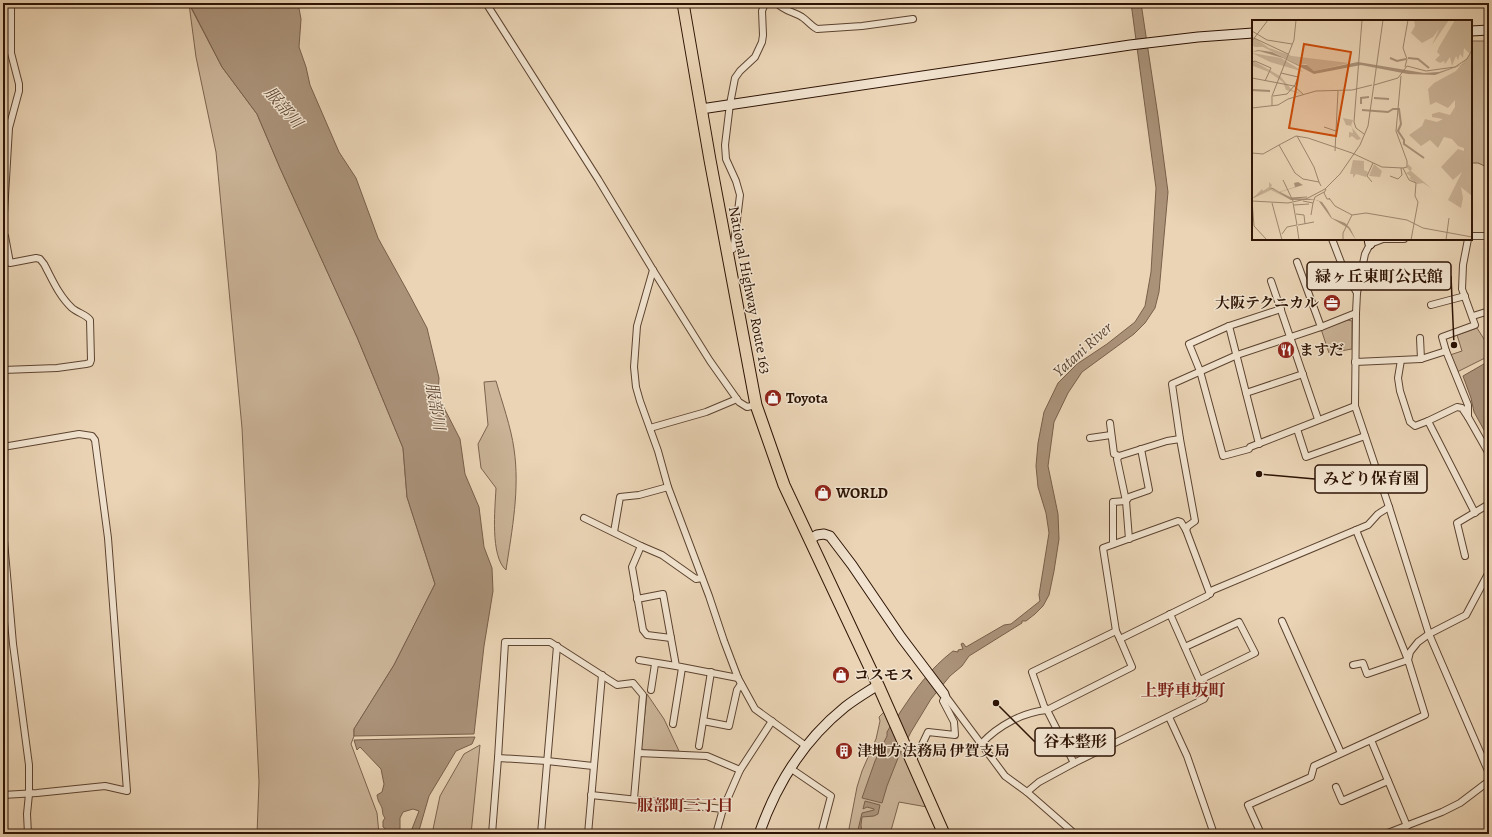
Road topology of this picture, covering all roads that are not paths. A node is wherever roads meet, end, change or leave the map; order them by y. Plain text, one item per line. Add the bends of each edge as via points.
1 (11, 3) edge
2 (486, 3) edge
3 (683, 3) edge
4 (765, 3) edge
5 (777, 3) edge
6 (913, 19) dead end
7 (1472, 30) edge
8 (1489, 30) edge
9 (1252, 32) edge
10 (730, 104) junction
11 (701, 109) junction
12 (3, 230) edge
13 (3, 234) edge
14 (1472, 236) edge
15 (1489, 236) edge
16 (1332, 240) edge
17 (1468, 240) edge
18 (1370, 241) edge
19 (727, 252) junction
20 (1297, 262) dead end
21 (653, 270) junction
22 (1271, 281) dead end
23 (1357, 293) junction
24 (1465, 296) junction
25 (1431, 305) dead end
26 (1281, 309) junction
27 (1489, 311) edge
28 (1356, 313) junction
29 (1473, 316) junction
30 (1229, 326) junction
31 (1321, 327) junction
32 (1291, 337) junction
33 (1420, 338) dead end
34 (1446, 351) junction
35 (1236, 355) junction
36 (1421, 359) junction
37 (1401, 360) junction
38 (1355, 362) junction
39 (3, 370) edge
40 (1200, 371) junction
41 (1303, 374) junction
42 (1246, 393) junction
43 (737, 399) junction
44 (756, 405) junction
45 (1355, 406) junction
46 (1468, 417) junction
47 (1318, 420) junction
48 (1428, 421) junction
49 (1110, 423) dead end
50 (650, 428) junction
51 (1297, 429) junction
52 (1111, 434) junction
53 (1366, 436) junction
54 (1090, 438) dead end
55 (1180, 439) junction
56 (1259, 444) junction
57 (3, 447) edge
58 (1141, 449) junction
59 (1489, 454) edge
60 (1118, 456) junction
61 (668, 488) junction
62 (1126, 501) junction
63 (1489, 504) edge
64 (1390, 507) junction
65 (1475, 513) junction
66 (584, 518) dead end
67 (3, 529) edge
68 (1186, 530) junction
69 (1356, 530) junction
70 (614, 532) junction
71 (810, 539) junction
72 (1128, 539) junction
73 (1113, 544) junction
74 (641, 546) junction
75 (1465, 556) dead end
76 (1489, 572) edge
77 (702, 578) junction
78 (1210, 594) junction
79 (637, 599) junction
80 (1170, 614) junction
81 (1282, 621) dead end
82 (1116, 631) junction
83 (1430, 634) junction
84 (671, 638) junction
85 (1120, 638) junction
86 (557, 646) junction
87 (1185, 647) junction
88 (639, 660) dead end
89 (1408, 660) junction
90 (655, 664) junction
91 (1353, 665) dead end
92 (679, 667) junction
93 (711, 672) junction
94 (602, 674) junction
95 (1200, 680) junction
96 (740, 681) junction
97 (878, 685) junction
98 (651, 690) dead end
99 (945, 695) junction
100 (1047, 710) junction
101 (1169, 717) junction
102 (772, 721) junction
103 (703, 722) junction
104 (673, 724) dead end
105 (1371, 740) junction
106 (982, 744) junction
107 (699, 746) dead end
108 (806, 746) junction
109 (638, 753) junction
110 (1341, 753) junction
111 (498, 758) junction
112 (911, 759) junction
113 (547, 761) junction
114 (1074, 763) junction
115 (594, 766) junction
116 (790, 768) junction
117 (740, 770) junction
118 (1489, 772) edge
119 (1388, 781) junction
120 (1489, 781) edge
121 (1336, 787) dead end
122 (1027, 792) junction
123 (29, 794) junction
124 (592, 795) junction
125 (3, 796) edge
126 (634, 799) junction
127 (723, 809) junction
128 (1407, 826) junction
129 (28, 834) edge
130 (492, 834) edge
131 (541, 834) edge
132 (588, 834) edge
133 (716, 834) edge
134 (759, 834) edge
135 (821, 834) edge
136 (944, 834) edge
137 (1075, 834) edge
138 (1214, 834) edge
139 (1261, 834) edge
140 (1385, 834) edge

1 - 12 street via 11,53 19,91 9,128
2 - 21 street
3 - 11 highway, National Highway Route 163
4 - 10 street via 762,11 762,42 755,57 735,78
5 - 6 street via 817,28 862,26
7 - 8 street
9 - 10 street via 1130,45
10 - 11 street
10 - 19 street via 725,145 726,159 740,195 733,249
11 - 19 highway, National Highway Route 163
13 - 39 street via 10,263 40,259 66,302 76,312 89,318 91,360 86,364 57,368
14 - 15 street
16 - 23 street
17 - 24 street via 1463,265 1462,289
18 - 23 street
19 - 44 highway, National Highway Route 163
20 - 31 street
21 - 43 street
21 - 50 street via 636,326 634,367 638,394
22 - 26 street
23 - 28 street
24 - 25 street
24 - 29 street
26 - 30 street
26 - 32 street
27 - 29 street
28 - 31 street
28 - 38 street
29 - 34 street via 1475,325 1442,337
30 - 35 street
30 - 40 street via 1189,344
31 - 32 street
32 - 35 street
32 - 41 street
33 - 36 street
34 - 36 street
34 - 46 street via 1468,405
35 - 40 street
35 - 42 street
36 - 37 street
37 - 38 street
37 - 48 street via 1398,378 1410,422 1415,426
38 - 45 street
40 - 55 street via 1172,384
40 - 56 street via 1223,456
41 - 42 street
41 - 47 street
42 - 56 street
43 - 44 street via 747,407
43 - 50 street via 706,412
44 - 71 highway, National Highway Route 163 via 784,485
45 - 47 street
45 - 53 street
46 - 48 street via 1462,408 1456,407
46 - 59 street
47 - 51 street
48 - 65 street
49 - 52 street
50 - 61 street
51 - 53 street via 1306,457
51 - 56 street
52 - 54 street
52 - 60 street via 1114,454
53 - 64 street
55 - 58 street
55 - 68 street via 1195,521
57 - 123 street via 79,434 92,436 95,440 108,538 127,791 105,786
58 - 60 street
58 - 62 street via 1148,490 1129,497
60 - 62 street
61 - 70 street via 620,497
61 - 77 street
62 - 72 street
62 - 73 street via 1113,502
63 - 65 street
64 - 69 street
64 - 83 street
65 - 75 street via 1456,523
66 - 70 street
67 - 123 street via 13,644 29,765
68 - 72 street via 1178,521
68 - 78 street
69 - 78 street via 1271,565
69 - 89 street
70 - 74 street
71 - 97 highway, National Highway Route 163
71 - 99 street via 817,535 830,536
72 - 73 street
73 - 82 street via 1103,548
74 - 77 street via 662,555 696,578
74 - 79 street via 632,567
76 - 83 street via 1466,615
77 - 96 street
78 - 80 street
79 - 84 street via 642,630 647,635
79 - 84 street via 663,594
80 - 85 street
80 - 87 street
81 - 110 street
82 - 85 street
82 - 100 street via 1032,672
83 - 89 street via 1418,642 1410,652
83 - 118 street
84 - 92 street
85 - 100 street via 1132,667
86 - 94 street
86 - 111 street via 550,642 505,642
86 - 113 street
87 - 95 street
87 - 95 street via 1238,622 1255,653
88 - 90 street
89 - 91 street via 1367,674 1363,663
89 - 105 street via 1425,715
90 - 92 street
90 - 98 street
92 - 93 street
92 - 104 street
93 - 96 street
93 - 103 street
94 - 109 street via 617,685 633,683 643,695
94 - 115 street
95 - 101 street via 1206,695 1204,699
96 - 102 street via 754,709
96 - 103 street via 729,726
97 - 108 street via 845,707
97 - 112 highway, National Highway Route 163
99 - 106 street
99 - 112 street via 943,701 954,722 956,735 928,732 918,753
100 - 106 street via 1023,716 1001,726
100 - 114 street
101 - 114 street
101 - 138 street via 1187,756
102 - 108 street
102 - 117 street
103 - 107 street
105 - 110 street
105 - 119 street
106 - 122 street via 1005,776
108 - 116 street
109 - 117 street via 707,756
109 - 126 street
110 - 139 street via 1314,766 1311,777 1248,805
111 - 113 street
111 - 130 street
112 - 136 highway, National Highway Route 163
113 - 115 street
113 - 131 street
114 - 122 street via 1038,782
115 - 124 street
116 - 134 street via 771,802
116 - 135 street via 831,796
117 - 127 street
119 - 121 street via 1342,801
119 - 128 street
120 - 128 street via 1460,803
122 - 137 street
123 - 125 street
123 - 129 street
124 - 126 street
124 - 132 street
126 - 127 street
127 - 133 street
128 - 140 street

